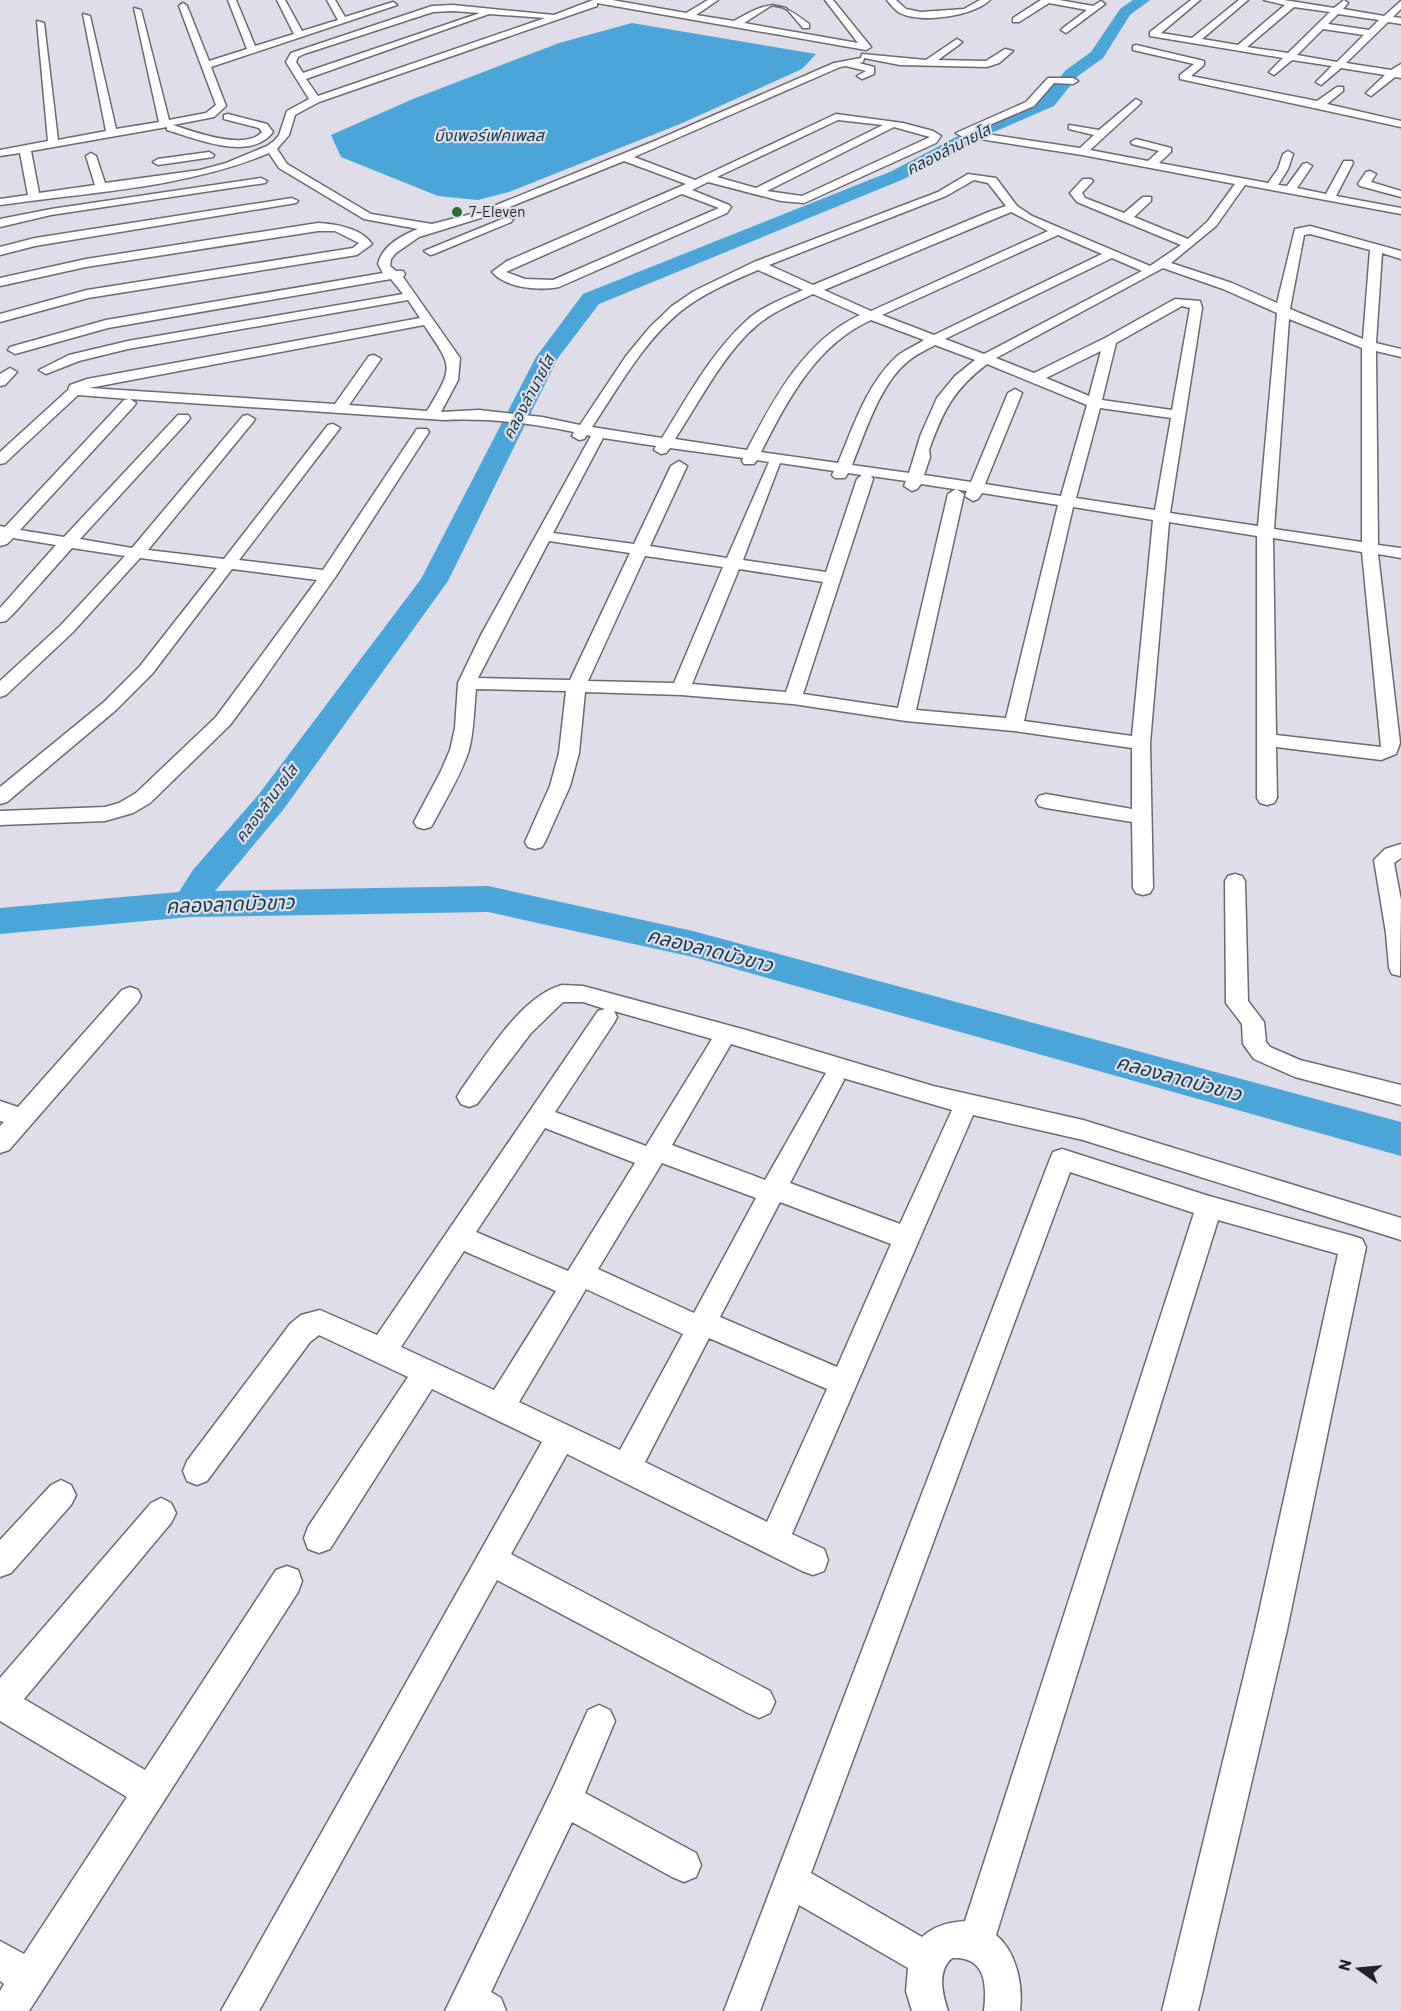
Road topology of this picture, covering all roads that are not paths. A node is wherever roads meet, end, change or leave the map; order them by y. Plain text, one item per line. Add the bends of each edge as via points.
1 (232, 0) edge
2 (281, 0) edge
3 (331, 0) edge
4 (608, 0) edge
5 (651, 0) edge
6 (714, 0) edge
7 (829, 0) edge
8 (891, 0) edge
9 (946, 0) edge
10 (986, 0) edge
11 (1046, 0) edge
12 (1108, 0) edge
13 (1196, 0) edge
14 (1244, 0) edge
15 (1268, 0) edge
16 (1347, 0) edge
17 (773, 1) edge
18 (402, 2) dead end
19 (595, 2) edge
20 (382, 4) edge
21 (1292, 4) junction
22 (1401, 4) edge
23 (183, 6) dead end
24 (640, 7) junction
25 (1095, 9) junction
26 (137, 10) dead end
27 (494, 11) junction
28 (1338, 11) junction
29 (959, 12) junction
30 (689, 15) junction
31 (86, 16) dead end
32 (556, 17) junction
33 (1388, 18) junction
34 (1016, 20) dead end
35 (343, 21) junction
36 (1401, 21) edge
37 (40, 23) dead end
38 (738, 23) junction
39 (806, 26) dead end
40 (1323, 26) junction
41 (1066, 30) dead end
42 (852, 31) junction
43 (1372, 33) junction
44 (298, 35) junction
45 (830, 37) junction
46 (957, 42) dead end
47 (1194, 44) junction
48 (1136, 48) dead end
49 (252, 50) junction
50 (1008, 51) dead end
51 (1240, 52) junction
52 (859, 55) junction
53 (1290, 57) junction
54 (929, 62) junction
55 (206, 65) junction
56 (1339, 65) junction
57 (1401, 65) edge
58 (1274, 72) dead end
59 (1397, 75) edge
60 (862, 76) dead end
61 (1242, 77) dead end
62 (299, 78) junction
63 (1072, 81) dead end
64 (1321, 82) dead end
65 (1227, 86) junction
66 (1281, 88) dead end
67 (1340, 89) dead end
68 (1371, 93) dead end
69 (1272, 95) junction
70 (315, 100) junction
71 (1136, 102) dead end
72 (1379, 104) dead end
73 (1320, 105) junction
74 (1365, 116) junction
75 (228, 117) dead end
76 (1401, 124) edge
77 (891, 125) junction
78 (1073, 127) dead end
79 (170, 130) junction
80 (112, 133) junction
81 (1102, 134) junction
82 (83, 138) junction
83 (53, 142) junction
84 (1136, 142) dead end
85 (110, 145) dead end
86 (25, 148) junction
87 (271, 148) junction
88 (150, 152) dead end
89 (1082, 152) junction
90 (0, 153) edge
91 (1288, 154) dead end
92 (209, 155) dead end
93 (91, 156) dead end
94 (628, 158) junction
95 (650, 161) junction
96 (158, 162) junction
97 (1348, 163) dead end
98 (1150, 165) junction
99 (1308, 166) dead end
100 (624, 172) dead end
101 (1370, 174) dead end
102 (165, 177) junction
103 (707, 178) junction
104 (261, 181) dead end
105 (1087, 181) dead end
106 (1241, 183) junction
107 (696, 184) junction
108 (100, 187) junction
109 (1270, 188) junction
110 (1288, 190) junction
111 (684, 191) junction
112 (756, 192) junction
113 (1401, 194) edge
114 (34, 197) junction
115 (1147, 199) dead end
116 (1332, 200) junction
117 (292, 201) dead end
118 (0, 202) edge
119 (1013, 208) junction
120 (1401, 211) edge
121 (522, 214) dead end
122 (1125, 219) junction
123 (0, 223) edge
124 (431, 228) junction
125 (446, 231) junction
126 (1057, 231) junction
127 (412, 239) junction
128 (1189, 244) junction
129 (1376, 248) junction
130 (0, 251) edge
131 (430, 251) dead end
132 (1111, 254) junction
133 (1401, 255) edge
134 (1162, 264) junction
135 (758, 265) junction
136 (397, 276) junction
137 (0, 282) edge
138 (812, 290) junction
139 (411, 296) junction
140 (1284, 307) junction
141 (870, 315) junction
142 (0, 318) edge
143 (428, 320) junction
144 (935, 339) junction
145 (0, 340) edge
146 (1110, 341) junction
147 (1370, 344) junction
148 (1401, 347) edge
149 (15, 350) junction
150 (1401, 353) edge
151 (374, 358) dead end
152 (984, 358) junction
153 (38, 365) junction
154 (1035, 378) junction
155 (75, 390) junction
156 (1015, 393) dead end
157 (129, 403) dead end
158 (1095, 403) junction
159 (340, 408) junction
160 (438, 415) junction
161 (1179, 415) junction
162 (183, 418) dead end
163 (248, 419) dead end
164 (333, 428) dead end
165 (422, 432) dead end
166 (586, 435) junction
167 (663, 446) junction
168 (921, 450) junction
169 (750, 458) junction
170 (0, 460) edge
171 (774, 465) junction
172 (679, 466) dead end
173 (841, 472) junction
174 (865, 479) junction
175 (892, 479) junction
176 (913, 482) junction
177 (968, 492) junction
178 (1065, 506) junction
179 (1161, 521) junction
180 (3, 535) edge
181 (544, 536) junction
182 (1265, 537) junction
183 (68, 541) junction
184 (641, 549) junction
185 (135, 553) junction
186 (1370, 553) junction
187 (1401, 553) edge
188 (734, 562) junction
189 (1401, 563) edge
190 (228, 564) junction
191 (328, 576) junction
192 (833, 578) junction
193 (0, 617) edge
194 (467, 683) junction
195 (576, 687) junction
196 (681, 689) junction
197 (0, 691) edge
198 (794, 698) junction
199 (906, 715) junction
200 (1014, 725) junction
201 (1267, 740) junction
202 (1141, 743) junction
203 (0, 797) edge
204 (1267, 798) dead end
205 (1046, 801) dead end
206 (1142, 817) junction
207 (0, 818) edge
208 (424, 822) dead end
209 (535, 842) dead end
210 (1401, 851) edge
211 (1235, 881) dead end
212 (1143, 888) dead end
213 (1399, 933) edge
214 (1400, 968) edge
215 (130, 996) dead end
216 (606, 1017) dead end
217 (720, 1045) dead end
218 (832, 1080) dead end
219 (1401, 1095) edge
220 (469, 1097) dead end
221 (0, 1111) edge
222 (962, 1113) dead end
223 (539, 1116) junction
224 (23, 1118) junction
225 (0, 1143) edge
226 (653, 1154) junction
227 (772, 1190) junction
228 (1209, 1207) junction
229 (1401, 1229) edge
230 (459, 1237) junction
231 (906, 1238) junction
232 (577, 1280) junction
233 (701, 1325) junction
234 (382, 1351) junction
235 (427, 1372) junction
236 (843, 1383) junction
237 (500, 1407) junction
238 (561, 1436) junction
239 (626, 1468) junction
240 (197, 1471) dead end
241 (61, 1495) dead end
242 (161, 1513) dead end
243 (319, 1538) dead end
244 (774, 1541) junction
245 (491, 1560) junction
246 (813, 1560) dead end
247 (0, 1562) edge
248 (286, 1581) dead end
249 (759, 1702) dead end
250 (0, 1703) edge
251 (599, 1721) dead end
252 (151, 1792) junction
253 (564, 1800) junction
254 (684, 1865) dead end
255 (791, 1881) junction
256 (976, 1943) junction
257 (0, 1959) edge
258 (928, 1960) junction
259 (29, 1980) junction
260 (473, 2007) edge
261 (9, 2011) edge
262 (239, 2011) edge
263 (742, 2011) edge
264 (930, 2011) edge
265 (1002, 2011) edge
266 (1180, 2011) edge

1 - 49 street
2 - 44 street
3 - 35 street
4 - 24 street
5 - 24 street
6 - 30 street
7 - 42 street
8 - 29 street via 912,14
9 - 29 street
10 - 29 street
11 - 25 street
11 - 34 street
12 - 25 street
13 - 47 street via 1153,34
14 - 47 street
15 - 21 street
16 - 28 street
17 - 38 street
17 - 39 street via 789,6
18 - 20 street
19 - 24 street
19 - 32 street
20 - 35 street
21 - 28 street
21 - 51 street
22 - 33 street
23 - 55 street
24 - 30 street
25 - 41 street
26 - 79 street
27 - 32 street
27 - 62 street
27 - 62 street via 432,9 301,52 291,62
28 - 33 street
28 - 40 street
30 - 38 street
31 - 80 street
32 - 70 street
33 - 36 street
33 - 43 street
35 - 44 street
37 - 83 street
38 - 45 street
38 - 52 street
40 - 43 street
40 - 53 street
42 - 45 street
42 - 52 street
43 - 56 street
44 - 49 street
45 - 52 street
46 - 54 street
47 - 51 street
48 - 65 street via 1201,63 1184,77
49 - 55 street
50 - 54 street via 987,64
51 - 53 street
52 - 54 street
52 - 60 street via 871,69
52 - 94 street
53 - 56 street
53 - 58 street
55 - 79 street via 221,106 210,115
56 - 59 street
56 - 64 street
57 - 59 street
59 - 68 street
61 - 65 street
62 - 70 street
63 - 89 street via 1050,80 1030,104 961,133
65 - 69 street
66 - 69 street
67 - 73 street
69 - 73 street
70 - 87 street via 291,113 286,134
71 - 81 street
72 - 74 street
73 - 74 street
74 - 76 street
75 - 79 street via 263,126 268,132 266,137 240,144
77 - 103 street via 836,117
77 - 112 street
77 - 112 street via 933,133 936,138 804,200
78 - 81 street
79 - 80 street
80 - 82 street
81 - 89 street
82 - 83 street
82 - 85 street via 93,144
83 - 86 street
84 - 98 street via 1167,150
86 - 90 street
86 - 114 street
87 - 102 street via 201,173
87 - 124 street via 283,166 368,217
88 - 96 street
89 - 98 street via 1128,165
91 - 109 street
92 - 96 street
93 - 108 street
94 - 95 street
94 - 124 street via 479,215
94 - 125 street via 561,191
95 - 100 street
95 - 107 street
96 - 102 street
97 - 116 street
98 - 106 street
99 - 110 street
101 - 113 street via 1364,182 1366,186
102 - 108 street
103 - 107 street
103 - 112 street
104 - 123 street
105 - 122 street via 1076,193 1081,200
106 - 109 street
106 - 128 street via 1220,215
107 - 111 street
108 - 114 street
109 - 110 street
110 - 116 street via 1302,198
111 - 111 street via 511,264 498,272 527,282 555,284 723,212 719,202
114 - 118 street
115 - 122 street
116 - 120 street
117 - 130 street
119 - 126 street
119 - 135 street via 992,180 972,176 942,194
119 - 138 street
121 - 131 street
122 - 128 street
124 - 125 street
124 - 127 street
125 - 127 street
126 - 132 street
126 - 141 street
127 - 136 street via 384,267
128 - 134 street
129 - 133 street
129 - 140 street via 1303,229 1299,232
129 - 147 street
132 - 134 street
132 - 144 street
134 - 140 street
134 - 152 street
135 - 138 street
135 - 166 street via 705,290 667,317 638,351
136 - 139 street
136 - 149 street via 106,324
137 - 142 street via 86,263 318,227 337,228 366,244 357,251 87,294
138 - 141 street
138 - 167 street via 751,323 733,342
139 - 143 street
139 - 153 street via 128,345
140 - 147 street
140 - 182 street
141 - 144 street
141 - 169 street via 830,338 811,357
143 - 155 street via 107,379
143 - 160 street via 455,366
144 - 152 street
144 - 173 street via 902,359 885,378
145 - 149 street
146 - 154 street
146 - 158 street
146 - 161 street via 1180,302 1195,304
147 - 148 street
147 - 150 street
147 - 186 street
149 - 153 street
151 - 159 street
152 - 154 street
152 - 168 street via 950,387
153 - 155 street
154 - 158 street
155 - 159 street
155 - 170 street
156 - 177 street
157 - 180 street
158 - 161 street
158 - 178 street
159 - 160 street
160 - 166 street via 538,425
161 - 179 street
162 - 183 street
163 - 185 street
164 - 190 street
165 - 191 street
166 - 167 street
166 - 181 street
167 - 169 street
168 - 175 street via 906,459
168 - 176 street via 923,457
169 - 171 street
169 - 173 street
171 - 173 street
171 - 188 street
172 - 184 street
173 - 174 street
173 - 175 street
174 - 175 street
174 - 192 street
175 - 176 street
176 - 177 street
177 - 178 street
177 - 199 street
178 - 179 street
178 - 200 street
179 - 182 street
179 - 202 street
180 - 183 street
181 - 184 street
181 - 194 street
182 - 186 street
182 - 201 street
183 - 185 street
183 - 193 street
184 - 188 street
184 - 195 street
185 - 190 street
185 - 197 street via 60,637
186 - 187 street
186 - 189 street
186 - 201 street via 1389,750 1381,754
188 - 192 street
188 - 196 street
190 - 191 street
190 - 203 street via 146,670 111,706
191 - 207 street via 223,721 143,798 105,814
192 - 198 street
194 - 195 street
194 - 208 street via 459,750
195 - 196 street
195 - 209 street via 569,753 560,786
196 - 198 street
198 - 199 street
199 - 200 street
200 - 202 street
201 - 204 street
202 - 206 street
205 - 206 street
206 - 212 street
210 - 213 street via 1384,860 1383,868
211 - 219 street via 1237,1003 1253,1022 1255,1044 1262,1053 1295,1068
213 - 214 street
215 - 224 street
216 - 223 street
217 - 226 street
218 - 227 street
220 - 229 street via 538,1009 563,993 583,994 933,1096 1083,1130
221 - 224 street
222 - 231 street
223 - 226 street
223 - 230 street
224 - 225 street
226 - 227 street
226 - 232 street
227 - 231 street
227 - 233 street
228 - 255 street via 1062,1160
228 - 256 street
228 - 266 street via 1353,1247 1271,1630
230 - 232 street
230 - 234 street
231 - 236 street
232 - 233 street
232 - 237 street
233 - 236 street
233 - 239 street
234 - 235 street
234 - 240 street via 320,1322 311,1324 300,1333
235 - 237 street
235 - 243 street
236 - 244 street
237 - 238 street
238 - 239 street
238 - 245 street
239 - 244 street
241 - 247 street
242 - 250 street
244 - 246 street
245 - 249 street
245 - 262 street
248 - 252 street
250 - 252 street
251 - 253 street
252 - 259 street
253 - 254 street
253 - 260 street
255 - 258 street
255 - 263 street
256 - 258 street via 950,1940 938,1946
256 - 265 street via 998,1965 1005,1997
257 - 259 street
258 - 264 street via 923,1988
259 - 261 street

